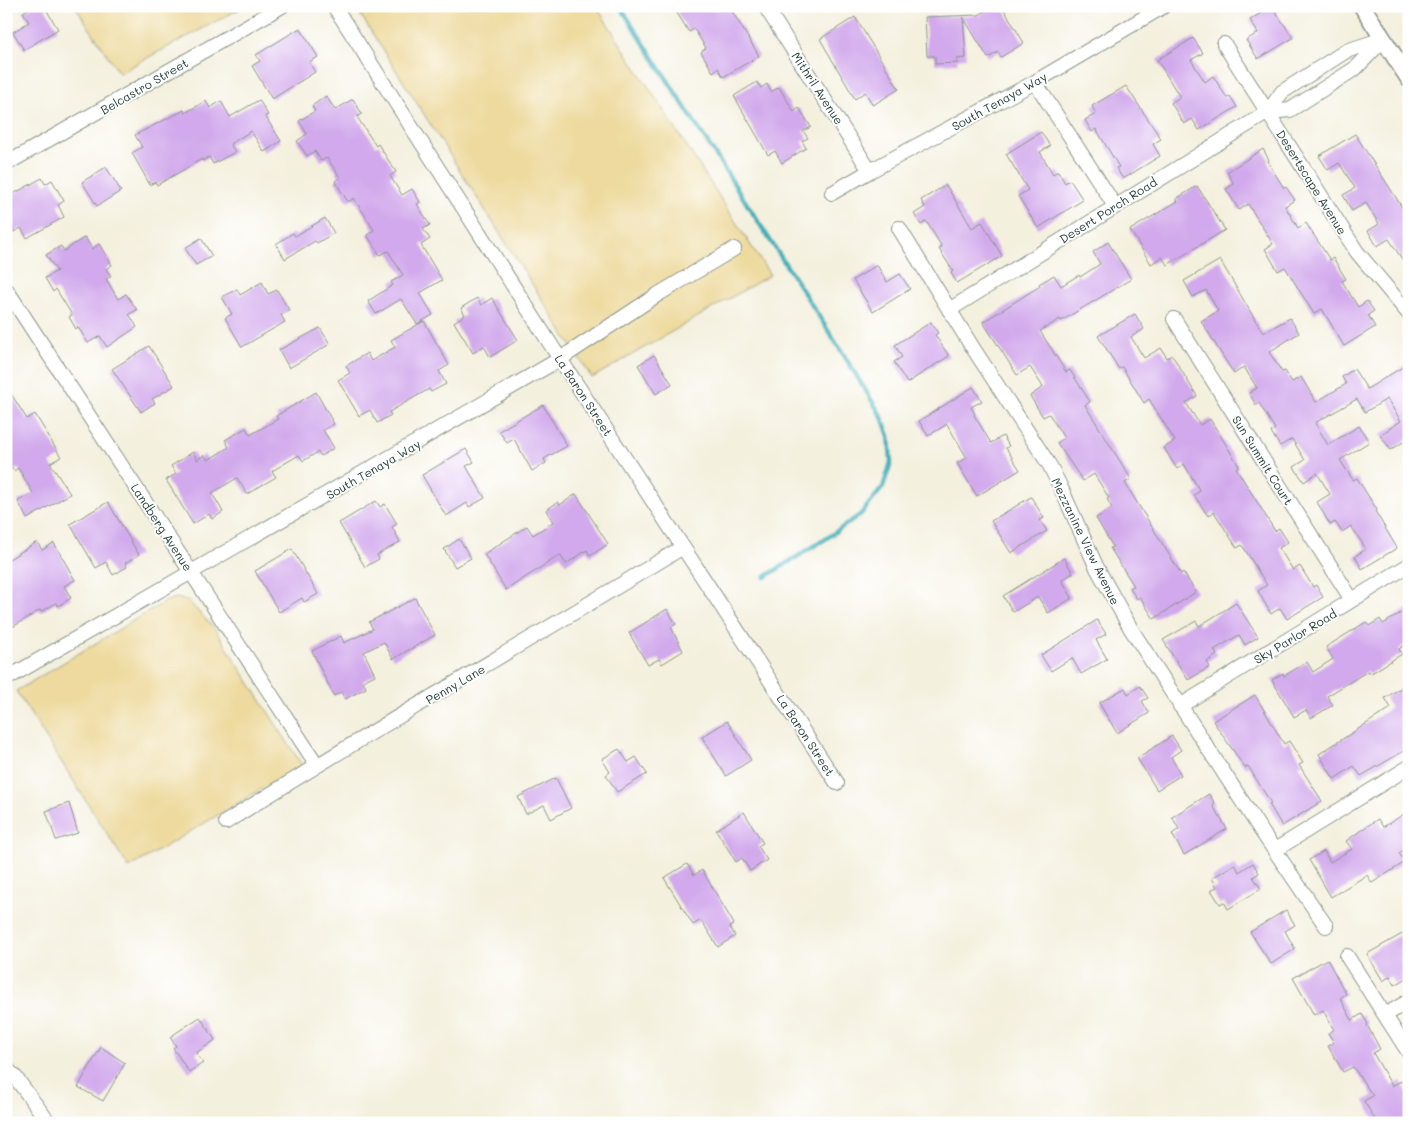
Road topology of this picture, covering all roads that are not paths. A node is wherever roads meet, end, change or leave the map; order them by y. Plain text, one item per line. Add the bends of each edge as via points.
1 (282, 6) edge
2 (334, 6) edge
3 (765, 6) edge
4 (1164, 6) edge
5 (1362, 6) edge
6 (1384, 39) junction
7 (1224, 44) dead end
8 (1409, 79) edge
9 (1035, 82) junction
10 (1268, 112) junction
11 (6, 164) edge
12 (870, 171) junction
13 (832, 193) dead end
14 (1116, 206) junction
15 (899, 228) dead end
16 (734, 249) dead end
17 (6, 288) edge
18 (949, 310) junction
19 (1409, 314) edge
20 (1174, 319) dead end
21 (560, 359) junction
22 (683, 547) junction
23 (1409, 565) edge
24 (192, 573) junction
25 (1352, 600) junction
26 (6, 680) edge
27 (1180, 706) junction
28 (317, 765) junction
29 (1409, 767) edge
30 (837, 783) dead end
31 (226, 822) dead end
32 (1275, 850) junction
33 (1326, 926) dead end
34 (1346, 956) dead end
35 (1409, 1001) edge
36 (1385, 1015) junction
37 (1409, 1053) edge
38 (6, 1068) edge
39 (49, 1123) edge

1 - 11 street, Belcastro Street
2 - 21 street, La Baron Street
3 - 12 street, Mithril Avenue
4 - 9 street, South Tenaya Way
5 - 6 street
6 - 8 street
6 - 10 street, Desert Porch Road via 1346,51 1282,92
6 - 10 street, Desert Porch Road via 1356,68 1290,110
7 - 10 street, Desertscape Avenue
9 - 12 street, South Tenaya Way
9 - 14 street
10 - 14 street, Desert Porch Road
10 - 19 street, Desertscape Avenue via 1357,252
12 - 13 street, South Tenaya Way
14 - 18 street, Desert Porch Road
15 - 18 street, Mezzanine View Avenue
16 - 21 street, South Tenaya Way
17 - 24 street, Landberg Avenue
18 - 27 street, Mezzanine View Avenue via 1050,466 1111,595
20 - 25 street, Sun Summit Court
21 - 22 street, La Baron Street
21 - 24 street, South Tenaya Way
22 - 28 street, Penny Lane
22 - 30 street, La Baron Street
23 - 25 street, Sky Parlor Road
24 - 26 street, South Tenaya Way
24 - 28 street, Landberg Avenue
25 - 27 street, Sky Parlor Road
27 - 32 street, Mezzanine View Avenue
28 - 31 street, Penny Lane
29 - 32 street
32 - 33 street, Mezzanine View Avenue
34 - 36 street
35 - 36 street
36 - 37 street
38 - 39 street

